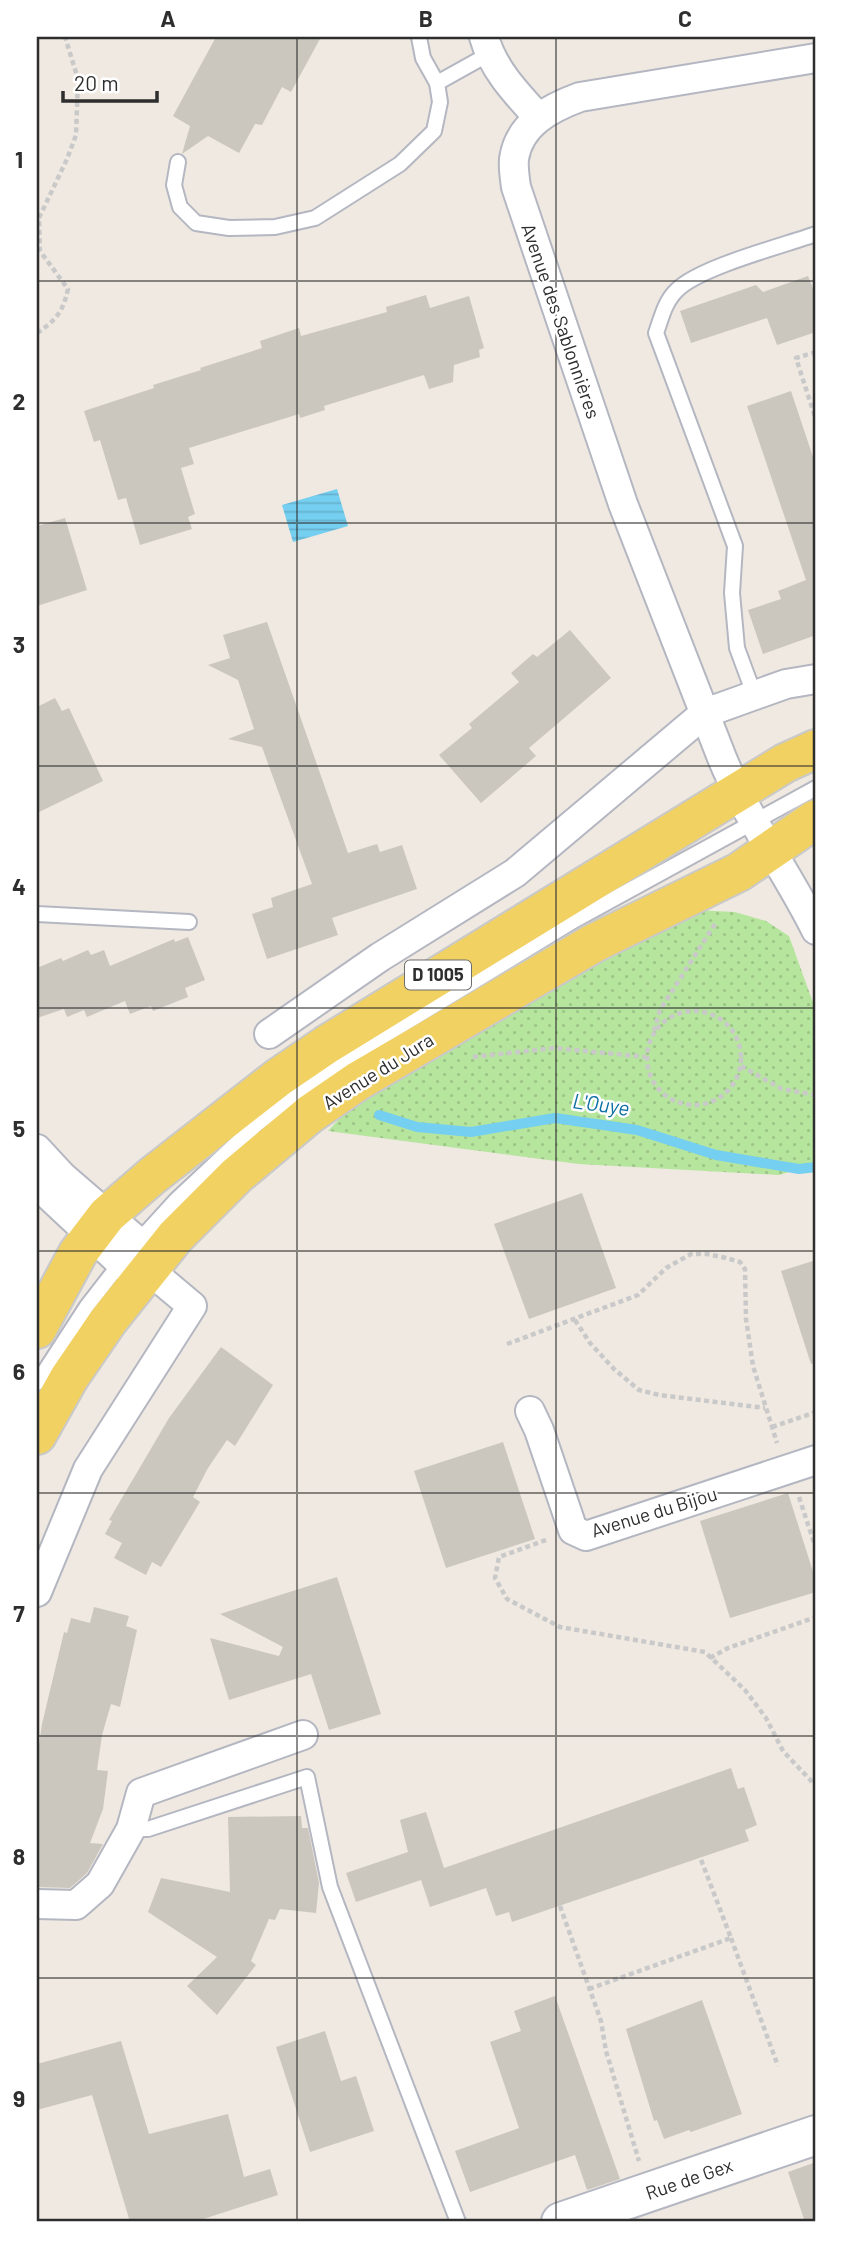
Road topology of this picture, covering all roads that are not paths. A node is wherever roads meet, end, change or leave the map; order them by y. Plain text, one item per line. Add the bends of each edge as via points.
1 (419, 37) edge
2 (486, 45) edge
3 (816, 58) edge
4 (437, 83) junction
5 (538, 117) junction
6 (178, 162) dead end
7 (816, 233) edge
8 (816, 679) edge
9 (754, 694) junction
10 (705, 713) junction
11 (816, 750) edge
12 (816, 788) edge
13 (816, 820) edge
14 (754, 821) junction
15 (37, 914) edge
16 (189, 922) dead end
17 (816, 930) edge
18 (269, 1034) dead end
19 (37, 1149) edge
20 (37, 1181) edge
21 (99, 1225) junction
22 (141, 1262) junction
23 (37, 1329) edge
24 (37, 1383) edge
25 (530, 1411) dead end
26 (37, 1435) edge
27 (816, 1460) edge
28 (37, 1592) edge
29 (303, 1735) dead end
30 (131, 1829) junction
31 (37, 1904) edge
32 (816, 2135) edge
33 (458, 2222) edge
34 (561, 2222) edge

1 - 4 lane via 422,58
2 - 4 lane
2 - 5 street via 509,86
3 - 5 street, Avenue des Sablonnières via 580,97
4 - 6 lane via 440,102 434,131 400,164 315,218 275,227 196,223 180,207 174,185
5 - 10 street, Avenue des Sablonnières via 522,136 514,159 516,187 623,504
7 - 9 lane via 692,277 674,292 656,334 735,546 732,593 737,648
8 - 9 street
9 - 10 street
10 - 14 street, Avenue des Sablonnières
10 - 18 street via 515,873 380,957
11 - 14 main road, Avenue du Jura / D 1005 via 785,764
12 - 14 lane
13 - 14 main road, Avenue du Jura / D 1005
14 - 17 street
14 - 21 main road, Avenue du Jura / D 1005 via 326,1045 186,1149
14 - 22 main road, Avenue du Jura / D 1005 via 723,882 594,943 358,1081 310,1114
15 - 16 lane
19 - 21 street
20 - 21 street via 45,1192
21 - 22 street
21 - 23 main road, Avenue du Jura / D 1005 via 68,1268
22 - 24 lane via 87,1306
22 - 26 main road, Avenue du Jura / D 1005
22 - 28 street via 192,1306 89,1469
25 - 27 street, Avenue du Bijou via 573,1530 586,1536
29 - 30 street via 141,1793
30 - 31 street via 100,1884 76,1905
30 - 33 lane via 148,1829 307,1777 330,1887
32 - 34 main road, Rue de Gex

